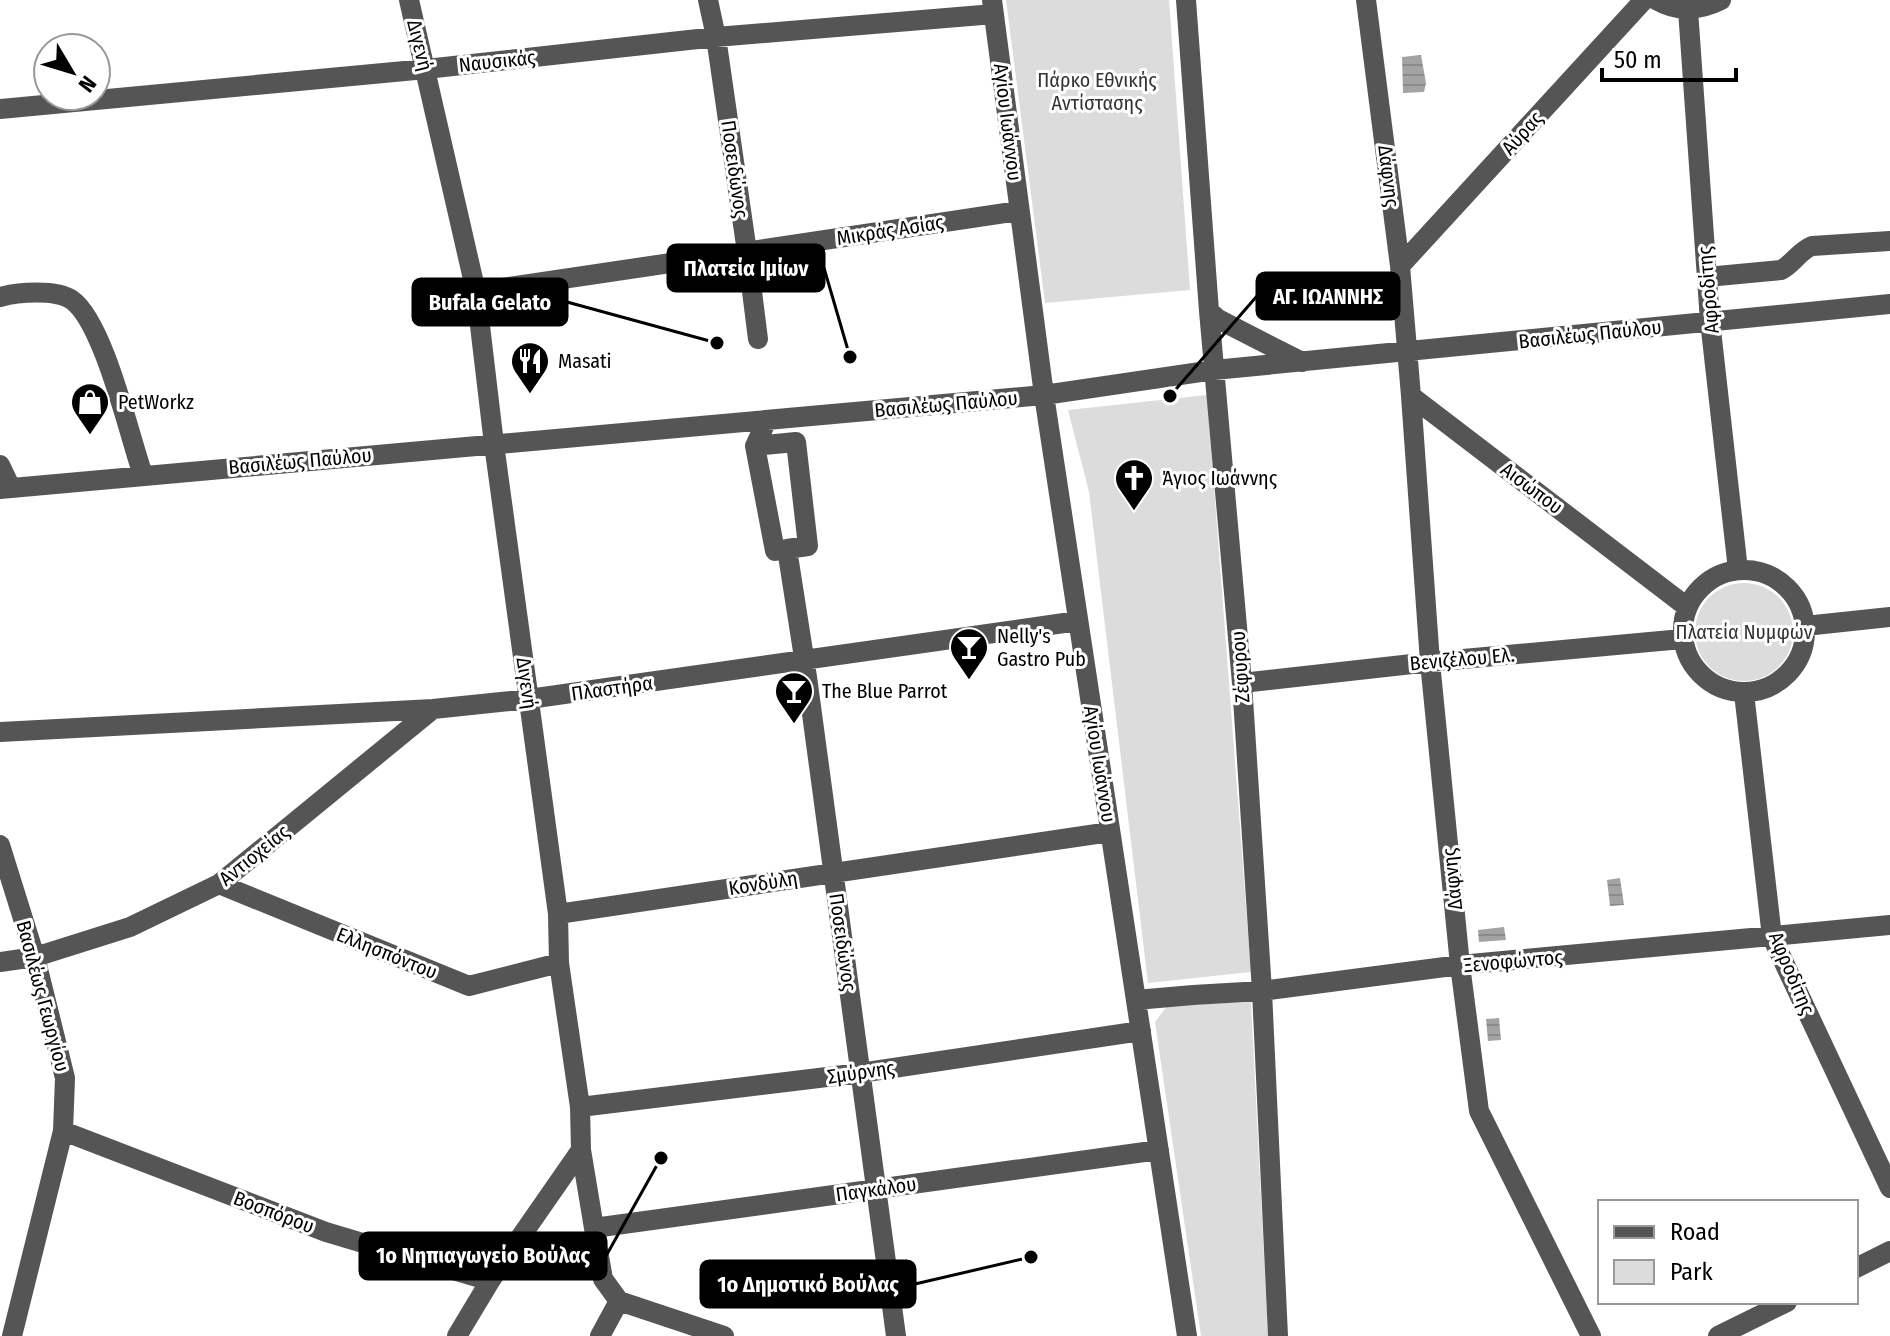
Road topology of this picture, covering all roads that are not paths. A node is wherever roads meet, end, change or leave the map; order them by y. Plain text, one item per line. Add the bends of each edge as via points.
1 (409, 0) edge
2 (708, 0) edge
3 (1186, 0) edge
4 (1366, 0) edge
5 (1644, 0) edge
6 (1656, 0) edge
7 (1721, 0) edge
8 (993, 7) edge
9 (1688, 10) junction
10 (716, 37) junction
11 (426, 69) junction
12 (0, 109) edge
13 (1019, 211) junction
14 (1890, 241) edge
15 (747, 252) junction
16 (1400, 266) junction
17 (1707, 277) junction
18 (476, 292) junction
19 (0, 297) edge
20 (1890, 304) edge
21 (1209, 311) junction
22 (1710, 321) junction
23 (758, 339) dead end
24 (1407, 353) junction
25 (1302, 362) junction
26 (1214, 370) junction
27 (1044, 395) junction
28 (1411, 396) junction
29 (767, 420) junction
30 (494, 444) junction
31 (755, 446) junction
32 (0, 465) edge
33 (143, 475) junction
34 (6, 489) edge
35 (787, 549) junction
36 (1738, 570) junction
37 (1687, 607) junction
38 (1890, 617) edge
39 (1078, 621) junction
40 (1805, 626) junction
41 (1682, 639) junction
42 (804, 661) junction
43 (1430, 662) junction
44 (1242, 683) junction
45 (1744, 693) junction
46 (529, 699) junction
47 (433, 709) junction
48 (0, 732) edge
49 (1110, 832) junction
50 (0, 845) edge
51 (833, 872) junction
52 (219, 884) junction
53 (558, 914) junction
54 (1890, 925) edge
55 (1772, 937) junction
56 (35, 957) junction
57 (0, 962) edge
58 (559, 963) junction
59 (1460, 965) junction
60 (1262, 991) junction
61 (1136, 1000) junction
62 (1141, 1031) junction
63 (860, 1073) junction
64 (580, 1107) junction
65 (63, 1131) junction
66 (581, 1150) junction
67 (1159, 1150) junction
68 (1890, 1188) edge
69 (876, 1189) junction
70 (594, 1228) junction
71 (1890, 1251) edge
72 (1858, 1267) edge
73 (490, 1281) junction
74 (619, 1301) junction
75 (1783, 1304) edge
76 (12, 1336) edge
77 (457, 1336) edge
78 (600, 1336) edge
79 (724, 1336) edge
80 (896, 1336) edge
81 (1187, 1336) edge
82 (1278, 1336) edge
83 (1591, 1336) edge
84 (1718, 1336) edge

1 - 11 street, Διγενή
2 - 10 street, Ποσειδώνος
3 - 21 street, Ζέφυρου
4 - 16 street, Δάφνης
5 - 16 street, Αύρας
6 - 9 street
7 - 9 street
8 - 10 street, Ναυσικάς
8 - 13 street, Αγίου Ιωάννου
9 - 17 street, Αφροδίτης
10 - 11 street, Ναυσικάς
10 - 15 street, Ποσειδώνος
11 - 12 street, Ναυσικάς
11 - 18 street, Διγενή
13 - 15 street, Μικράς Ασίας
13 - 27 street, Αγίου Ιωάννου
14 - 17 street via 1812,246 1781,270
15 - 18 street, Μικράς Ασίας
15 - 23 street, Ποσειδώνος
16 - 24 street, Δάφνης
17 - 22 street, Αφροδίτης
18 - 30 street, Διγενή
19 - 33 street via 55,294 71,299 86,314
20 - 22 street, Βασιλέως Παύλου
21 - 25 street
21 - 26 street, Ζέφυρου
22 - 24 street, Βασιλέως Παύλου
22 - 36 street, Αφροδίτης
24 - 25 street, Βασιλέως Παύλου
24 - 28 street
25 - 26 street, Βασιλέως Παύλου
26 - 27 street, Βασιλέως Παύλου
26 - 44 street, Ζέφυρου
27 - 29 street, Βασιλέως Παύλου
27 - 39 street, Αγίου Ιωάννου
28 - 37 street, Αισώπου
28 - 43 street, Δάφνης
29 - 30 street, Βασιλέως Παύλου
29 - 31 street
30 - 33 street, Βασιλέως Παύλου
30 - 46 street, Διγενή
31 - 35 street, Ποσειδώνος via 775,551
31 - 35 street via 796,442 808,546
32 - 34 street
33 - 34 street, Βασιλέως Παύλου
35 - 42 street, Ποσειδώνος
36 - 37 street via 1707,582
36 - 40 street via 1774,577 1788,588
37 - 41 street
38 - 40 street
39 - 42 street, Πλαστήρα
39 - 49 street, Αγίου Ιωάννου
40 - 45 street via 1804,645 1785,678
41 - 43 street, Βενιζέλου Ελ.
41 - 45 street via 1689,661 1703,678
42 - 46 street, Πλαστήρα
42 - 51 street, Ποσειδώνος
43 - 44 street, Βενιζέλου Ελ.
43 - 59 street, Δάφνης
44 - 60 street, Ζέφυρου
45 - 55 street, Αφροδίτης
46 - 47 street, Πλαστήρα
46 - 53 street, Διγενή
47 - 48 street, Πλαστήρα
47 - 52 street, Αντιοχείας
49 - 51 street, Κονδύλη
49 - 61 street, Αγίου Ιωάννου
50 - 56 street, Βασιλέως Γεωργίου
51 - 53 street, Κονδύλη
51 - 63 street, Ποσειδώνος
52 - 56 street, Αντιοχείας via 130,927
52 - 58 street, Ελλησπόντου via 469,986
53 - 58 street, Διγενή
54 - 55 street, Ξενοφώντος
55 - 59 street, Ξενοφώντος
55 - 68 street, Αφροδίτης
56 - 57 street, Αντιοχείας
56 - 65 street, Βασιλέως Γεωργίου via 65,1078
58 - 64 street, Διγενή
59 - 60 street, Ξενοφώντος
59 - 83 street, Δάφνης via 1479,1111
60 - 61 street, Ξενοφώντος
60 - 82 street, Ζέφυρου
61 - 62 street, Αγίου Ιωάννου
62 - 63 street, Σμύρνης
62 - 67 street, Αγίου Ιωάννου
63 - 64 street, Σμύρνης
63 - 69 street, Ποσειδώνος
64 - 66 street, Διγενή
65 - 73 street, Βοσπόρου via 326,1232
65 - 76 street, Βασιλέως Γεωργίου
66 - 70 street, Διγενή
66 - 73 street
67 - 69 street, Παγκάλου
67 - 81 street, Αγίου Ιωάννου
69 - 70 street, Παγκάλου
69 - 80 street, Ποσειδώνος
70 - 74 street, Διγενή via 603,1279
71 - 72 street
73 - 77 street
74 - 78 street
74 - 79 street
75 - 84 street

